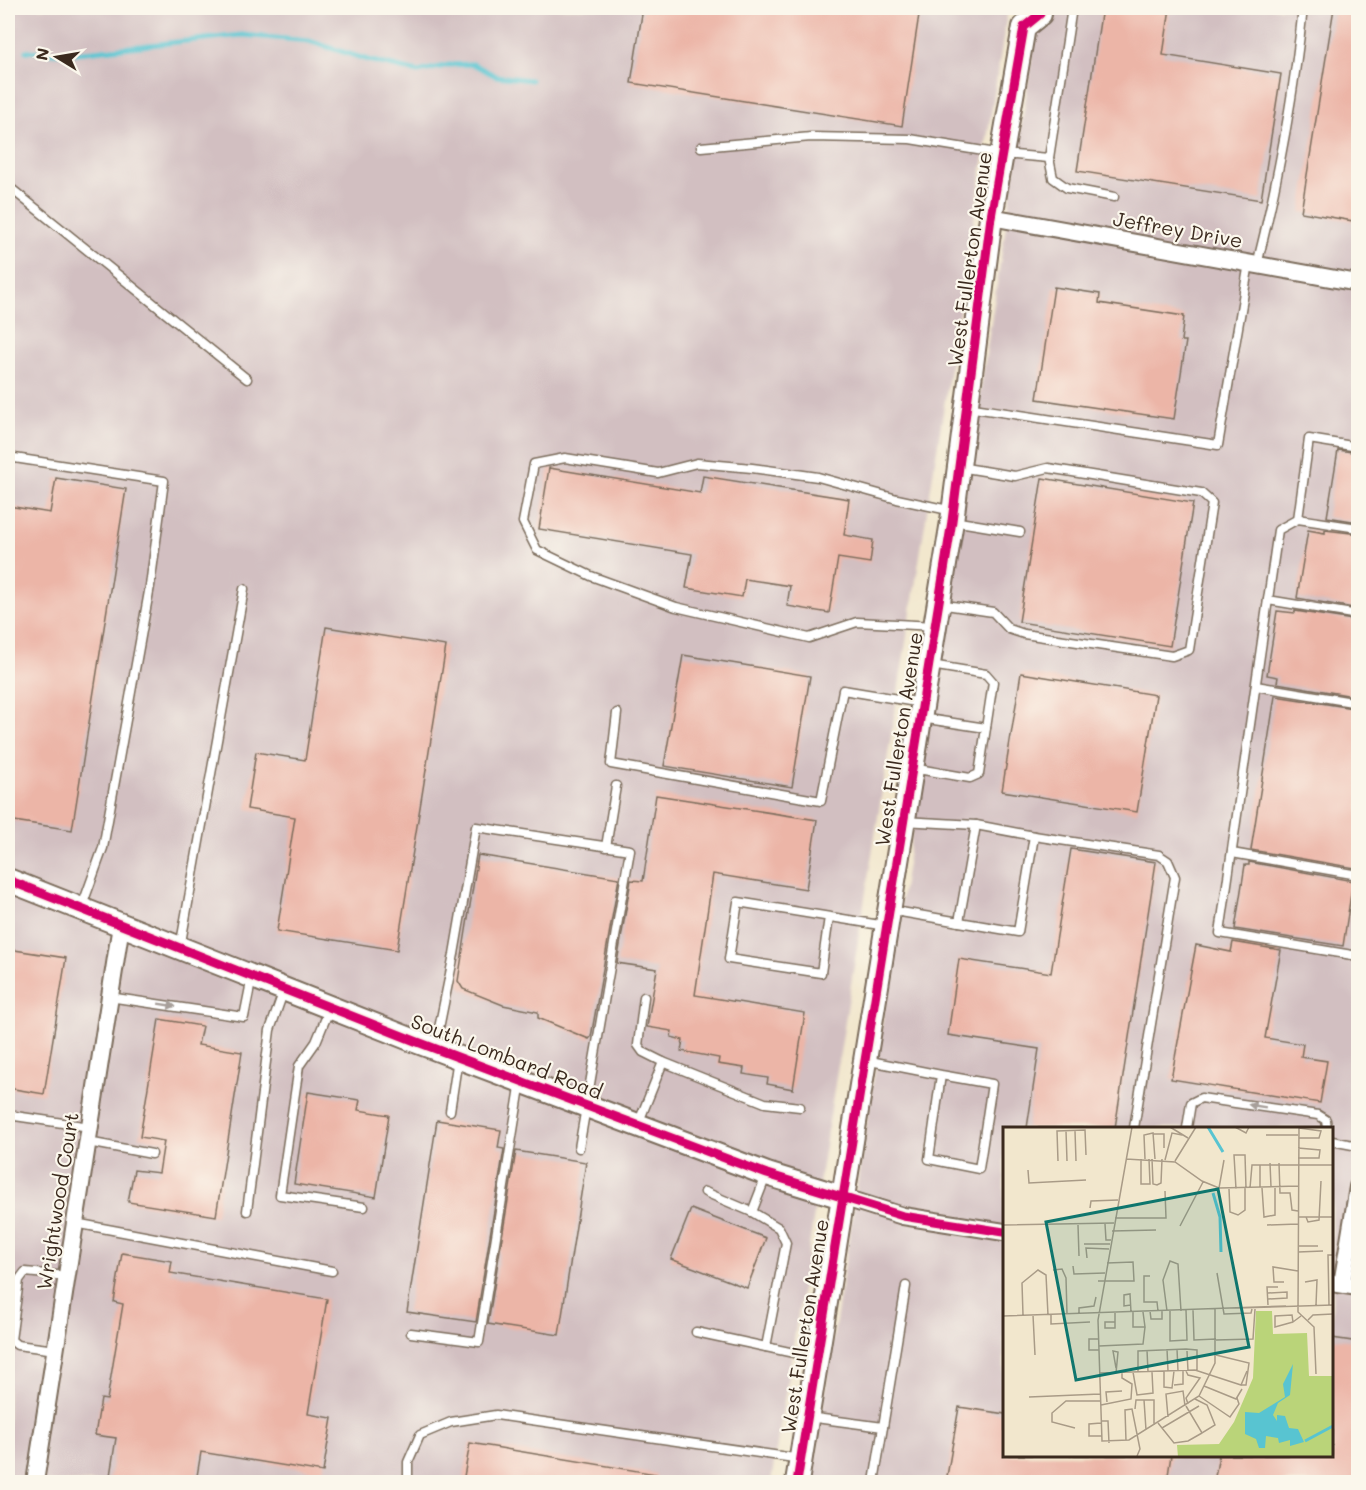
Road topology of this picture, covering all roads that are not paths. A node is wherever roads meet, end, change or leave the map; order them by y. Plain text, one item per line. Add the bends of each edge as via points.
1 (1041, 8) edge
2 (1072, 8) edge
3 (1303, 8) edge
4 (1021, 17) edge
5 (701, 147) dead end
6 (1002, 154) junction
7 (1049, 158) junction
8 (8, 186) edge
9 (1114, 197) dead end
10 (991, 217) junction
11 (1253, 264) junction
12 (1359, 283) edge
13 (247, 379) dead end
14 (967, 407) junction
15 (1359, 447) edge
16 (8, 457) edge
17 (959, 467) junction
18 (953, 516) junction
19 (1298, 519) junction
20 (1359, 528) edge
21 (1020, 532) dead end
22 (244, 589) dead end
23 (1268, 600) junction
24 (939, 603) junction
25 (1359, 615) edge
26 (935, 626) junction
27 (929, 664) junction
28 (1256, 686) junction
29 (1359, 703) edge
30 (921, 710) junction
31 (617, 713) dead end
32 (986, 728) junction
33 (912, 768) junction
34 (616, 786) dead end
35 (903, 821) junction
36 (976, 825) junction
37 (1034, 836) junction
38 (606, 847) junction
39 (1232, 854) junction
40 (1359, 874) edge
41 (8, 880) edge
42 (81, 909) junction
43 (829, 917) junction
44 (888, 918) junction
45 (958, 922) junction
46 (121, 925) junction
47 (180, 948) junction
48 (1359, 956) edge
49 (252, 977) junction
50 (285, 990) junction
51 (110, 997) junction
52 (644, 997) dead end
53 (330, 1008) junction
54 (435, 1048) junction
55 (458, 1057) junction
56 (865, 1059) junction
57 (663, 1062) junction
58 (941, 1076) junction
59 (521, 1081) junction
60 (587, 1105) junction
61 (800, 1107) dead end
62 (450, 1110) dead end
63 (8, 1115) edge
64 (638, 1125) junction
65 (1134, 1127) edge
66 (1187, 1127) edge
67 (1327, 1127) edge
68 (89, 1135) junction
69 (1333, 1141) edge
70 (1359, 1146) edge
71 (579, 1148) dead end
72 (152, 1154) dead end
73 (767, 1174) junction
74 (1359, 1187) edge
75 (705, 1192) dead end
76 (842, 1197) junction
77 (364, 1207) dead end
78 (247, 1211) dead end
79 (752, 1212) junction
80 (75, 1223) junction
81 (1003, 1232) edge
82 (332, 1271) dead end
83 (67, 1276) junction
84 (1344, 1285) edge
85 (906, 1286) dead end
86 (696, 1332) dead end
87 (411, 1333) dead end
88 (766, 1347) junction
89 (56, 1350) junction
90 (817, 1358) junction
91 (808, 1417) junction
92 (883, 1427) junction
93 (801, 1459) junction
94 (35, 1482) edge
95 (408, 1482) edge
96 (797, 1482) edge
97 (874, 1482) edge

1 - 4 street, West Fullerton Avenue via 1040,14
2 - 7 lane
3 - 11 lane via 1296,73 1268,220
4 - 6 street, West Fullerton Avenue
5 - 6 lane via 843,137 910,139
6 - 7 lane
6 - 10 street, West Fullerton Avenue
7 - 9 lane via 1053,178 1067,188
8 - 13 lane
10 - 11 street, Jeffrey Drive
10 - 14 street, West Fullerton Avenue
11 - 12 street, Jeffrey Drive
11 - 14 lane via 1218,445
14 - 17 street, West Fullerton Avenue
15 - 19 lane via 1309,439
16 - 42 lane via 165,481 103,848
17 - 18 street, West Fullerton Avenue
17 - 24 lane via 1015,476 1048,468 1201,493 1212,503 1189,650 1172,656 1024,634 1009,629 993,612
18 - 21 lane
18 - 24 street, West Fullerton Avenue
18 - 26 lane via 818,477 698,464 658,473 565,458 534,464 523,522 537,550 591,576 676,607 809,639 857,622
19 - 20 lane
19 - 23 lane via 1278,530
22 - 47 lane
23 - 25 lane
23 - 28 lane
24 - 26 street, West Fullerton Avenue
26 - 27 street, West Fullerton Avenue
27 - 30 street, West Fullerton Avenue
27 - 32 lane via 986,674 993,682
28 - 29 lane
28 - 39 lane
30 - 31 lane via 843,690 821,801 610,764
30 - 32 lane
30 - 33 street, West Fullerton Avenue
32 - 33 lane via 978,774 970,778
33 - 35 street, West Fullerton Avenue
34 - 38 lane
35 - 36 lane
35 - 44 street, West Fullerton Avenue
36 - 37 lane
36 - 45 lane
37 - 45 lane via 1018,932
37 - 65 lane via 1159,855 1168,861 1175,877
38 - 54 lane via 476,827
38 - 60 lane via 630,850
39 - 40 lane
39 - 48 lane via 1220,933
41 - 42 street, South Lombard Road
42 - 46 street, South Lombard Road
43 - 43 lane via 738,902 729,959 821,973
43 - 44 lane
44 - 45 lane
44 - 56 street, West Fullerton Avenue
46 - 47 street, South Lombard Road
46 - 51 street, Wrightwood Court
47 - 49 street, South Lombard Road
49 - 50 street, South Lombard Road
51 -> 49 lane via 244,1017
50 - 53 street, South Lombard Road
50 - 78 lane via 270,1030
51 - 68 street, Wrightwood Court
52 - 57 lane via 638,1045 642,1052
53 - 54 street, South Lombard Road
53 - 77 lane via 316,1042 299,1066 280,1195
54 - 55 street, South Lombard Road
55 - 59 street, South Lombard Road
55 - 62 lane
56 - 58 lane
56 - 76 street, West Fullerton Avenue
57 - 61 lane via 765,1103
57 - 64 lane
58 - 58 lane via 992,1084 979,1169 929,1159
59 - 60 street, South Lombard Road
59 - 87 lane via 479,1342
60 - 64 street, South Lombard Road
60 - 71 lane
63 - 68 lane
64 - 73 street, South Lombard Road
67 -> 66 lane via 1326,1120 1318,1115 1201,1098 1191,1103
68 - 72 lane
68 - 80 street, Wrightwood Court
69 - 70 lane
73 - 76 street, South Lombard Road
73 - 79 lane
74 - 84 street
75 - 79 lane
76 - 81 street, South Lombard Road via 903,1216
76 - 90 street, West Fullerton Avenue
79 - 88 lane via 779,1228 786,1243
80 - 82 lane
80 - 83 street, Wrightwood Court
83 - 89 street, Wrightwood Court
83 - 89 lane via 25,1272 19,1280 10,1340 17,1345
85 - 92 lane
86 - 88 lane
88 - 90 lane
89 - 94 street, Wrightwood Court
90 - 91 street, West Fullerton Avenue
91 - 92 lane
91 - 93 street, West Fullerton Avenue
92 - 97 lane
93 - 95 lane via 496,1415 451,1422 420,1434 408,1462
93 - 96 street, West Fullerton Avenue

